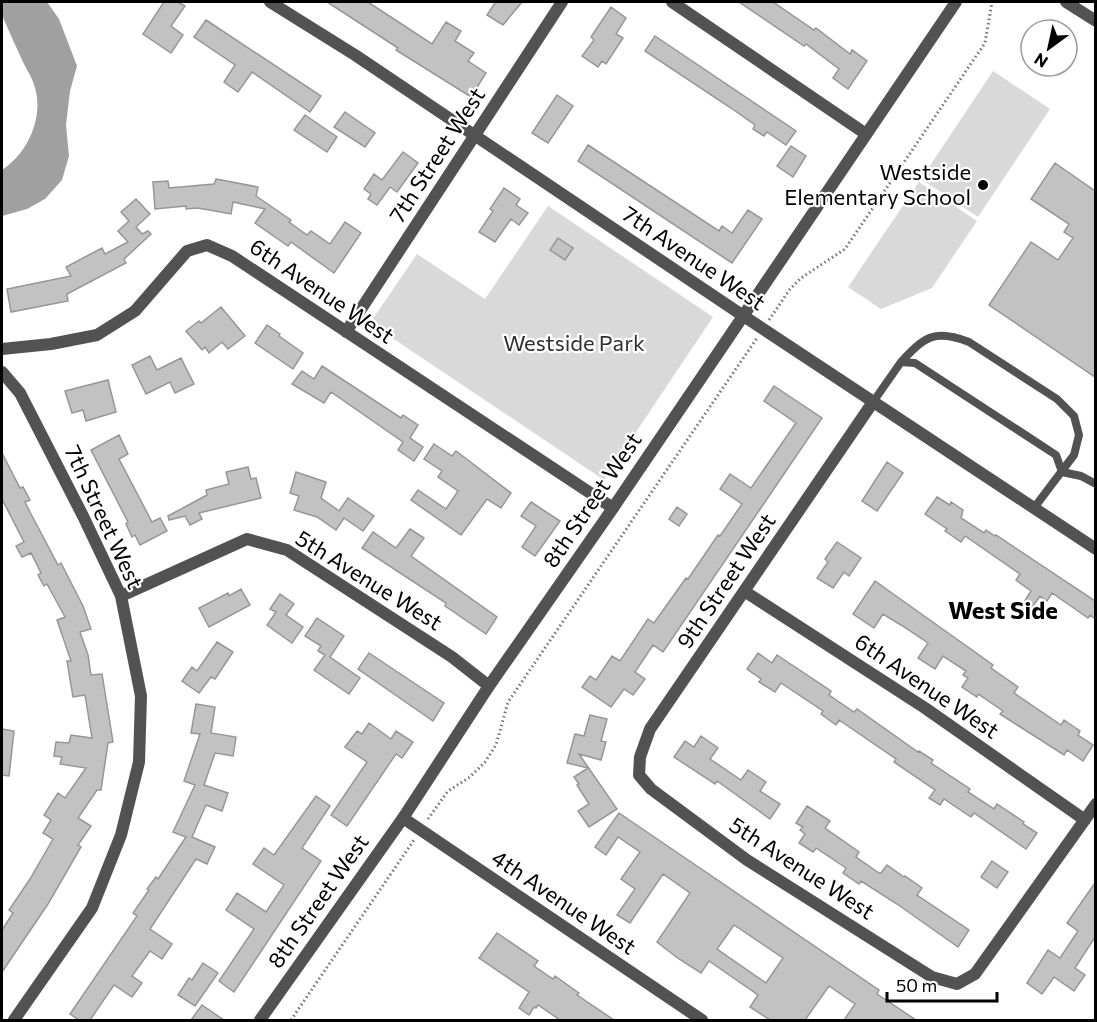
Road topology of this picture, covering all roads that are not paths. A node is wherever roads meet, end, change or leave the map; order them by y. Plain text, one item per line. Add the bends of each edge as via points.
1 (272, 2) edge
2 (562, 2) edge
3 (672, 2) edge
4 (956, 2) edge
5 (1066, 2) edge
6 (1095, 21) edge
7 (866, 134) junction
8 (475, 135) junction
9 (742, 315) junction
10 (346, 332) junction
11 (2, 349) edge
12 (901, 362) junction
13 (2, 372) edge
14 (873, 402) junction
15 (1062, 472) junction
16 (1095, 484) edge
17 (613, 508) junction
18 (1034, 508) junction
19 (1095, 549) edge
20 (744, 591) junction
21 (120, 596) junction
22 (489, 686) junction
23 (651, 789) joint
24 (1095, 804) edge
25 (403, 819) junction
26 (1085, 820) junction
27 (14, 1020) edge
28 (260, 1020) edge
29 (702, 1020) edge

1 - 8 street, 7th Avenue West
2 - 8 street, 7th Street West
3 - 7 street
4 - 7 street, 8th Street West
5 - 6 street
7 - 9 street, 8th Street West
8 - 9 street, 7th Avenue West
8 - 10 street, 7th Street West
9 - 14 street, 7th Avenue West
9 - 17 street, 8th Street West
10 - 11 street, 6th Avenue West via 232,256 207,245 187,251 135,311 97,335
10 - 17 street, 6th Avenue West
12 - 14 lane
12 - 15 lane via 915,363 1056,455
12 - 15 lane via 926,340 939,334 953,336 969,342 1057,399 1074,416 1079,435 1074,454
13 - 21 street, 7th Street West via 20,393
14 - 18 street, 7th Avenue West
14 - 20 street, 9th Street West
15 - 16 lane
15 - 18 lane
17 - 22 street, 8th Street West
18 - 19 street, 7th Avenue West
20 - 23 street, 9th Street West via 650,729 640,757 639,775
20 - 26 street, 6th Avenue West via 925,708
21 - 22 street, 5th Avenue West via 247,539 287,550 452,657
21 - 27 street, 7th Street West via 141,696 139,762 122,835 92,908
22 - 25 street, 8th Street West
23 - 26 street, 5th Avenue West via 747,860 932,977 957,984 975,974
24 - 26 street
25 - 28 street, 8th Street West
25 - 29 street, 4th Avenue West

